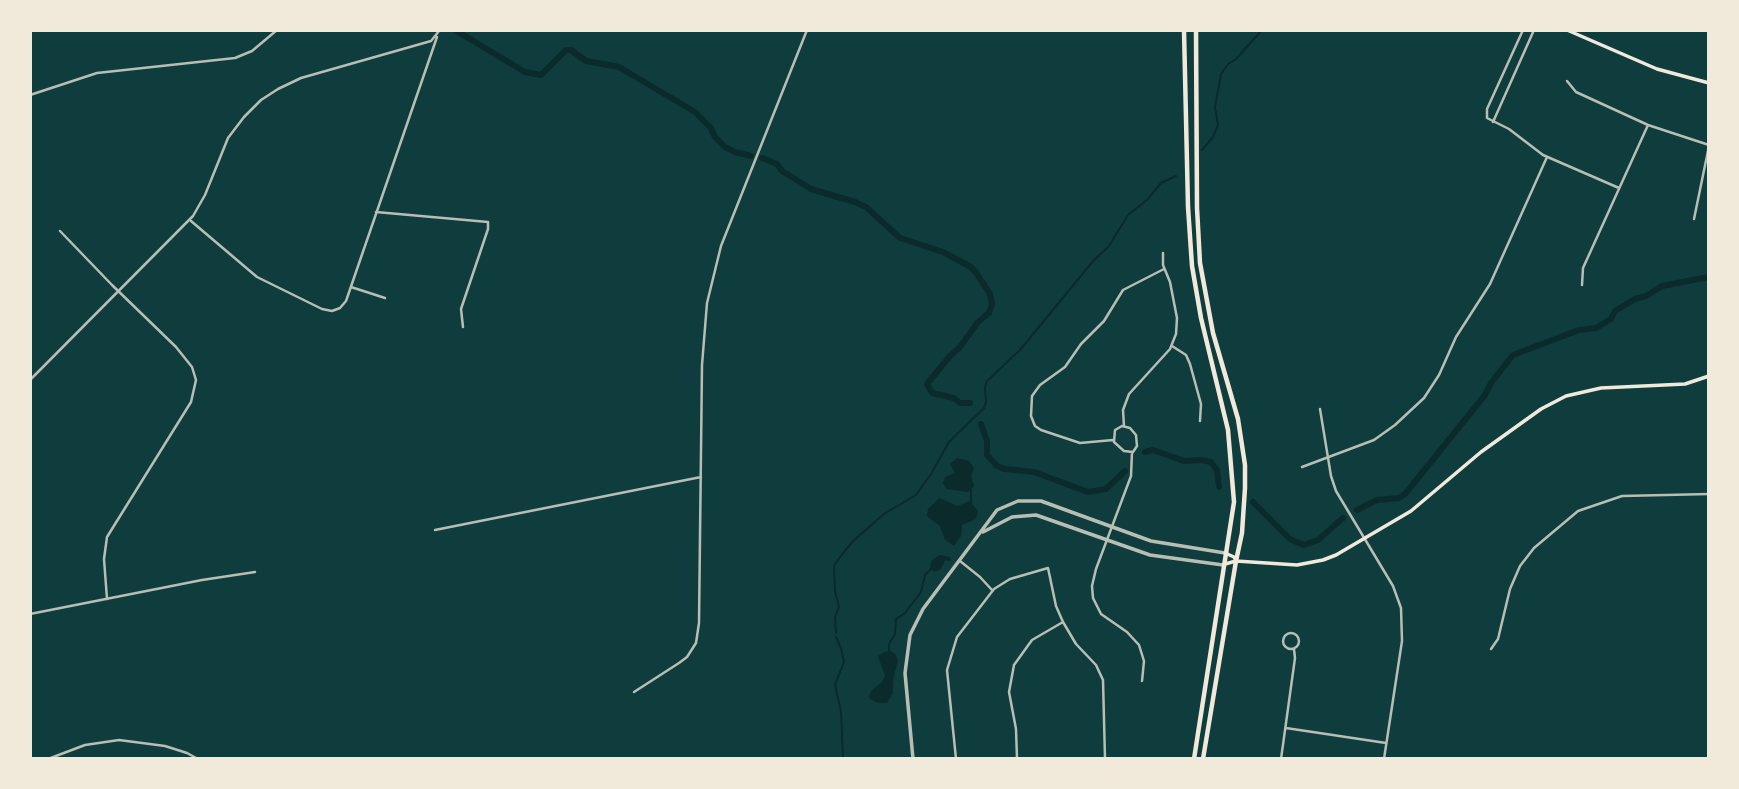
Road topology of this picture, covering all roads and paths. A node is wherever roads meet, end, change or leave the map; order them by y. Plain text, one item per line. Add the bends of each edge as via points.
1 (277, 30) edge
2 (433, 30) edge
3 (440, 30) edge
4 (807, 30) edge
5 (1184, 30) edge
6 (1196, 30) edge
7 (1523, 30) edge
8 (1534, 30) edge
9 (1567, 30) edge
10 (1567, 81) dead end
11 (1709, 83) edge
12 (30, 95) edge
13 (1493, 122) junction
14 (1648, 125) junction
15 (1709, 145) edge
16 (1547, 157) junction
17 (1619, 188) junction
18 (376, 212) junction
19 (1694, 219) dead end
20 (190, 220) junction
21 (60, 231) dead end
22 (1163, 253) dead end
23 (1164, 270) junction
24 (1582, 285) dead end
25 (351, 287) junction
26 (118, 291) junction
27 (385, 298) dead end
28 (463, 327) dead end
29 (1172, 346) junction
30 (1709, 376) edge
31 (30, 380) edge
32 (1320, 409) dead end
33 (1200, 421) dead end
34 (1124, 426) junction
35 (1113, 440) junction
36 (1132, 452) junction
37 (1328, 457) junction
38 (1302, 467) dead end
39 (701, 477) junction
40 (1709, 494) edge
41 (1112, 528) junction
42 (435, 530) dead end
43 (982, 533) junction
44 (1365, 538) junction
45 (1107, 540) junction
46 (1225, 553) junction
47 (960, 561) junction
48 (1236, 561) junction
49 (1223, 565) junction
50 (255, 572) dead end
51 (992, 590) junction
52 (107, 599) junction
53 (30, 614) edge
54 (1063, 622) junction
55 (1294, 649) junction
56 (1491, 649) dead end
57 (1142, 681) dead end
58 (634, 692) dead end
59 (1286, 728) junction
60 (1386, 743) junction
61 (48, 759) edge
62 (198, 759) edge
63 (913, 759) edge
64 (956, 759) edge
65 (1017, 759) edge
66 (1105, 759) edge
67 (1194, 759) edge
68 (1203, 759) edge
69 (1281, 759) edge
70 (1384, 759) edge

1 - 12 street via 235,58 97,73
2 - 3 street
3 - 18 street
3 - 20 street via 424,44 301,78 261,100 228,138
4 - 39 street via 711,281 703,335
5 - 6 main road
5 - 46 main road via 1192,266 1228,430 1233,475 1234,502
6 - 48 main road via 1200,263 1245,465 1244,518
7 - 13 street via 1485,113
8 - 13 street
9 - 11 main road via 1649,66
10 - 14 street via 1576,92
13 - 16 street
14 - 15 street
14 - 17 street
15 - 19 street
16 - 17 street
16 - 37 street via 1490,284 1455,337 1429,390 1385,433
17 - 24 street via 1583,268
18 - 25 street
18 - 28 street via 488,222 461,309
20 - 25 street via 257,277 307,302 336,310 344,305
20 - 26 street
21 - 26 street
22 - 23 street
23 - 29 street via 1178,323
23 - 35 street via 1123,290 1065,367 1032,396 1031,416 1041,430 1080,443
25 - 27 street
26 - 31 street
26 - 52 street via 183,354 195,373 195,388 191,402 107,537
29 - 33 street via 1186,355 1190,364 1201,404
29 - 34 street via 1129,394
30 - 44 main road via 1685,384 1601,387 1566,396 1490,446 1411,511
32 - 37 street
34 - 35 street via 1115,430
34 - 36 street via 1136,435
35 - 36 street
36 - 41 street via 1131,476
37 - 38 street
37 - 44 street via 1336,491
39 - 42 street
39 - 58 street via 696,643 679,663
40 - 56 street via 1622,496 1578,511 1520,566
41 - 43 street via 1048,503 1026,500 997,510
41 - 45 street
41 - 46 street via 1151,541
43 - 45 street via 1012,517 1030,514
43 - 47 street
44 - 48 main road via 1311,563
44 - 60 street via 1393,586 1403,621
45 - 49 street via 1150,555
45 - 57 street via 1092,581 1093,598 1101,614 1139,645 1144,662
46 - 48 main road
46 - 49 main road
47 - 51 street
47 - 63 street via 919,615 906,650
48 - 49 main road
48 - 68 main road
49 - 67 main road
50 - 52 street
51 - 54 street via 1010,579 1048,568
51 - 64 street via 962,627 949,658
52 - 53 street
54 - 65 street via 1032,640 1014,665 1009,692 1017,729
54 - 66 street via 1103,680
55 - 55 street via 1298,638 1286,634 1284,646
55 - 59 street
59 - 60 street
59 - 69 street
60 - 70 street
61 - 62 street via 85,745 119,740 165,746

